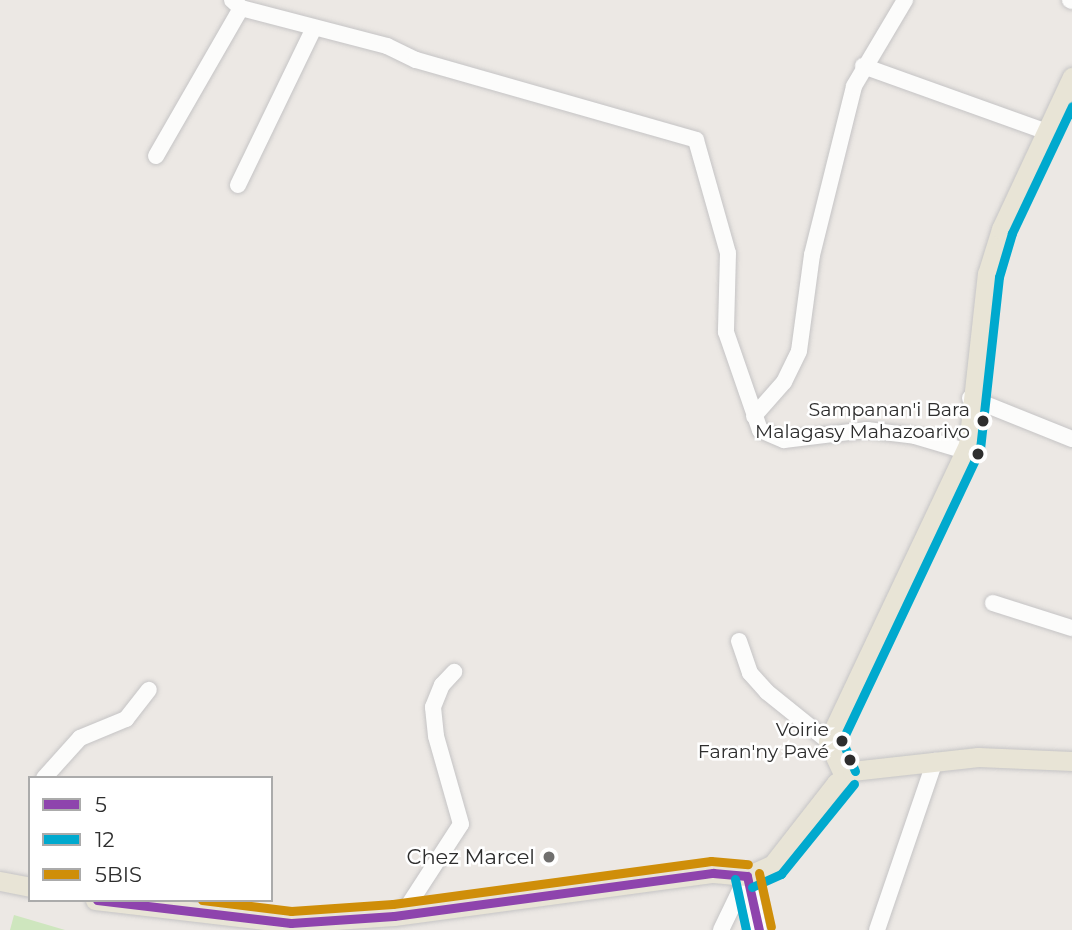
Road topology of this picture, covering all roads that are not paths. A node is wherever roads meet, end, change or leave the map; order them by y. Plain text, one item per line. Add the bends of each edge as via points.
1 (905, 0) edge
2 (237, 4) edge
3 (313, 30) junction
4 (863, 66) junction
5 (1072, 76) edge
6 (1047, 132) junction
7 (156, 156) dead end
8 (238, 185) dead end
9 (970, 398) junction
10 (754, 416) junction
11 (1072, 439) edge
12 (965, 451) junction
13 (993, 603) dead end
14 (1072, 628) edge
15 (740, 641) dead end
16 (454, 672) dead end
17 (149, 690) dead end
18 (828, 741) junction
19 (935, 761) junction
20 (1072, 761) edge
21 (46, 776) edge
22 (844, 776) junction
23 (747, 876) junction
24 (0, 881) edge
25 (28, 887) edge
26 (112, 902) edge
27 (402, 915) junction
28 (721, 930) edge
29 (759, 930) edge
30 (877, 930) edge

1 - 4 street
2 - 3 street
2 - 7 street
3 - 8 street
3 - 10 street via 387,46 416,60 696,140 728,253 726,331
4 - 6 street
4 - 10 street via 812,255 799,351 784,382
5 - 6 main road
6 - 9 main road via 1001,229 987,274
9 - 11 street
9 - 12 main road
10 - 12 street via 760,430 784,440 867,430 915,436
12 - 18 main road
13 - 14 street
15 - 18 street via 750,673
16 - 27 street via 442,685 433,707 436,736 461,824
17 - 21 street via 126,719 80,738
18 - 22 main road
19 - 20 main road via 978,757
19 - 22 main road via 875,765
19 - 30 street
22 - 23 main road via 772,865
23 - 27 main road via 713,873
23 - 28 street
23 - 29 street
24 - 25 main road
26 - 27 main road via 290,923

